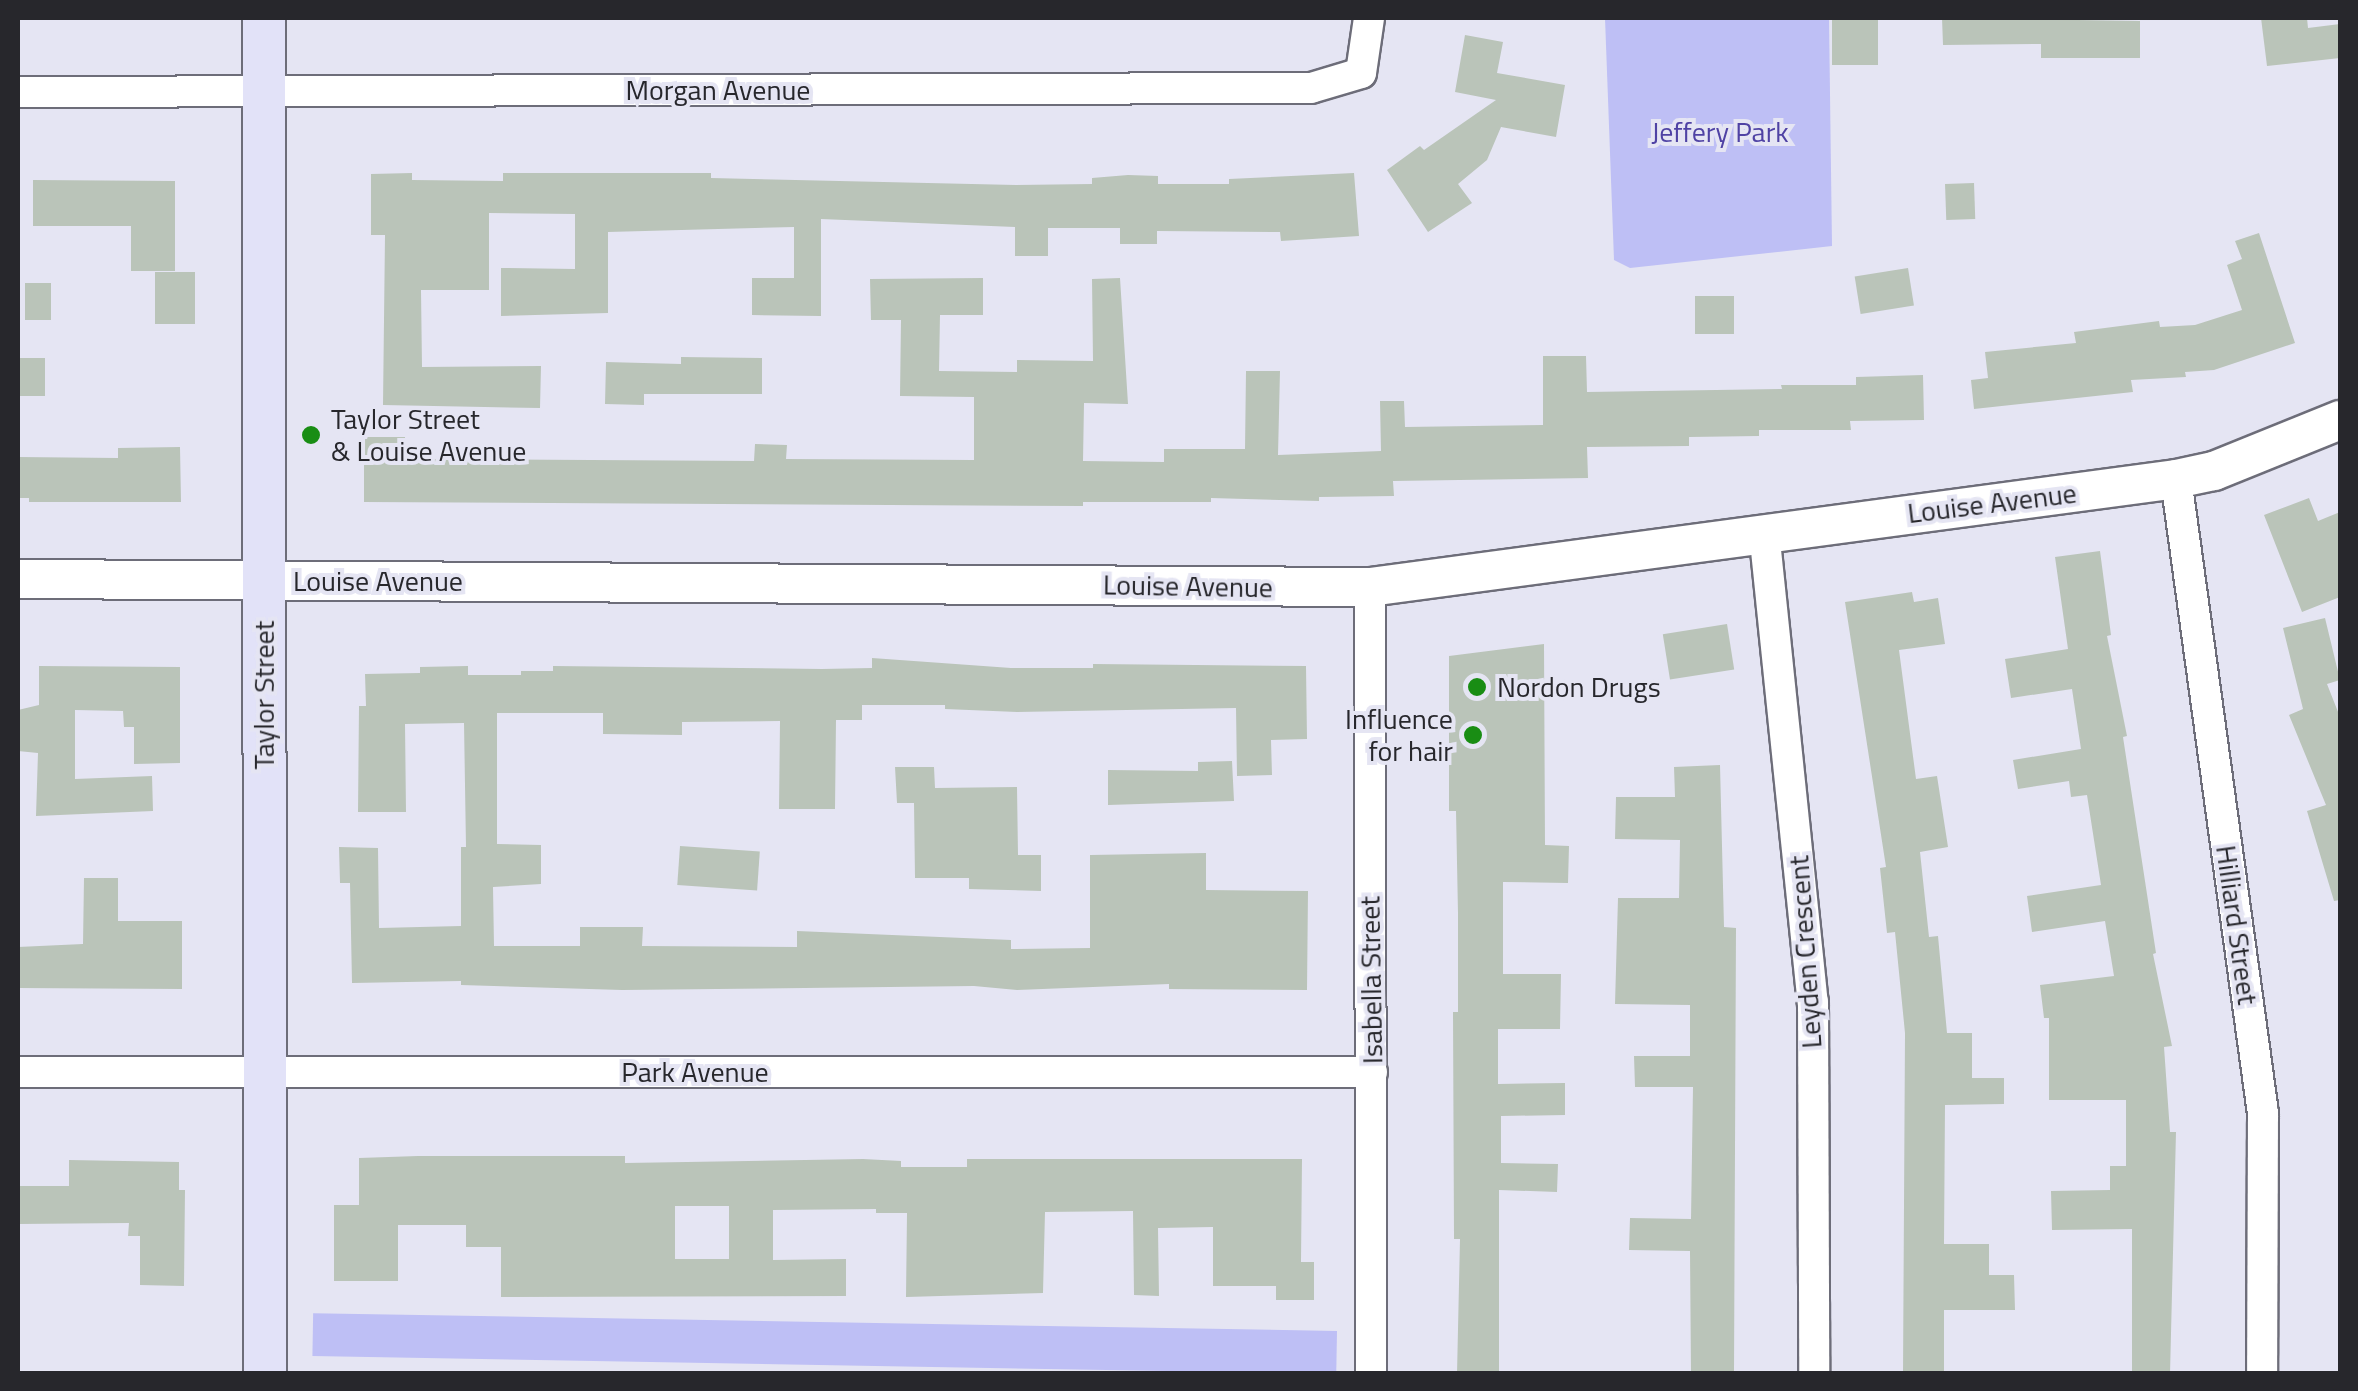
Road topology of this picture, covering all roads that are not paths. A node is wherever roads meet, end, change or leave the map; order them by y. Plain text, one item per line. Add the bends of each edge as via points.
1 (264, 18) edge
2 (1369, 18) edge
3 (18, 92) edge
4 (264, 92) junction
5 (2340, 420) edge
6 (2176, 479) junction
7 (1764, 532) junction
8 (18, 579) edge
9 (264, 580) junction
10 (1370, 586) junction
11 (18, 1072) edge
12 (265, 1072) junction
13 (1372, 1072) junction
14 (265, 1374) edge
15 (1371, 1374) edge
16 (1814, 1374) edge
17 (2262, 1374) edge

1 - 4 main road, Taylor Street
2 - 4 street, Morgan Avenue via 1361,73 1311,88
3 - 4 street, Morgan Avenue
4 - 9 main road, Taylor Street
5 - 6 street, Louise Avenue via 2214,471
6 - 7 street, Louise Avenue
6 - 17 street, Hilliard Street via 2263,1113
7 - 10 street, Louise Avenue
7 - 16 street, Leyden Crescent via 1813,1002
8 - 9 street, Louise Avenue
9 - 10 street, Louise Avenue
9 - 12 main road, Taylor Street
10 - 13 street, Isabella Street
11 - 12 street, Park Avenue
12 - 13 street, Park Avenue
12 - 14 main road, Taylor Street
13 - 15 street, Isabella Street

